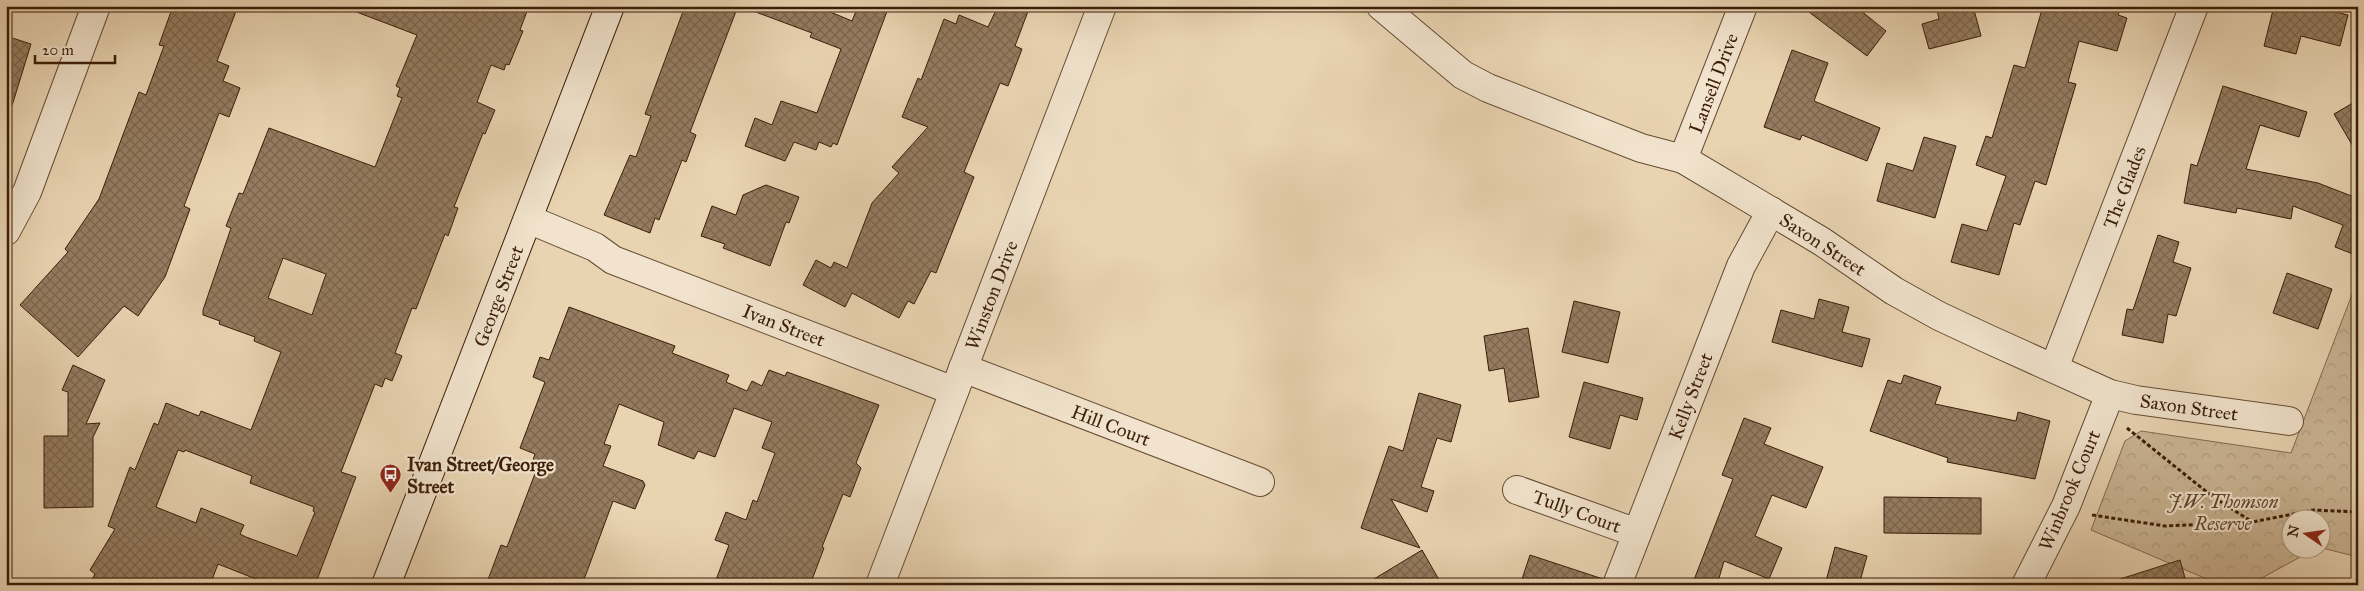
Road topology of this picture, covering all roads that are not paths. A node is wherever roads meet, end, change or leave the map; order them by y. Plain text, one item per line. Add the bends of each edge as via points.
1 (96, 6) edge
2 (610, 6) edge
3 (1102, 6) edge
4 (1381, 6) edge
5 (1743, 6) edge
6 (2194, 6) edge
7 (1683, 159) junction
8 (1771, 211) junction
9 (525, 227) junction
10 (6, 231) edge
11 (2054, 368) junction
12 (959, 379) junction
13 (2110, 394) junction
14 (2289, 421) dead end
15 (1260, 482) dead end
16 (1517, 490) dead end
17 (1636, 533) junction
18 (386, 585) edge
19 (880, 585) edge
20 (1617, 585) edge
21 (2026, 585) edge

1 - 10 street via 27,192
2 - 9 street, George Street
3 - 12 street, Winston Drive
4 - 7 street, Saxon Street via 1463,75 1488,88 1641,148
5 - 7 street, Lansell Drive
6 - 11 street, The Glades
7 - 8 street, Saxon Street
8 - 11 street, Saxon Street via 1938,316
8 - 17 street, Kelly Street via 1741,266
9 - 12 street, Ivan Street via 595,247 613,260
9 - 18 street, George Street
11 - 13 street, Saxon Street
12 - 15 street, Hill Court
12 - 19 street, Winston Drive
13 - 14 street, Saxon Street
13 - 21 street, Winbrook Court via 2066,506
16 - 17 street, Tully Court
17 - 20 street, Kelly Street

